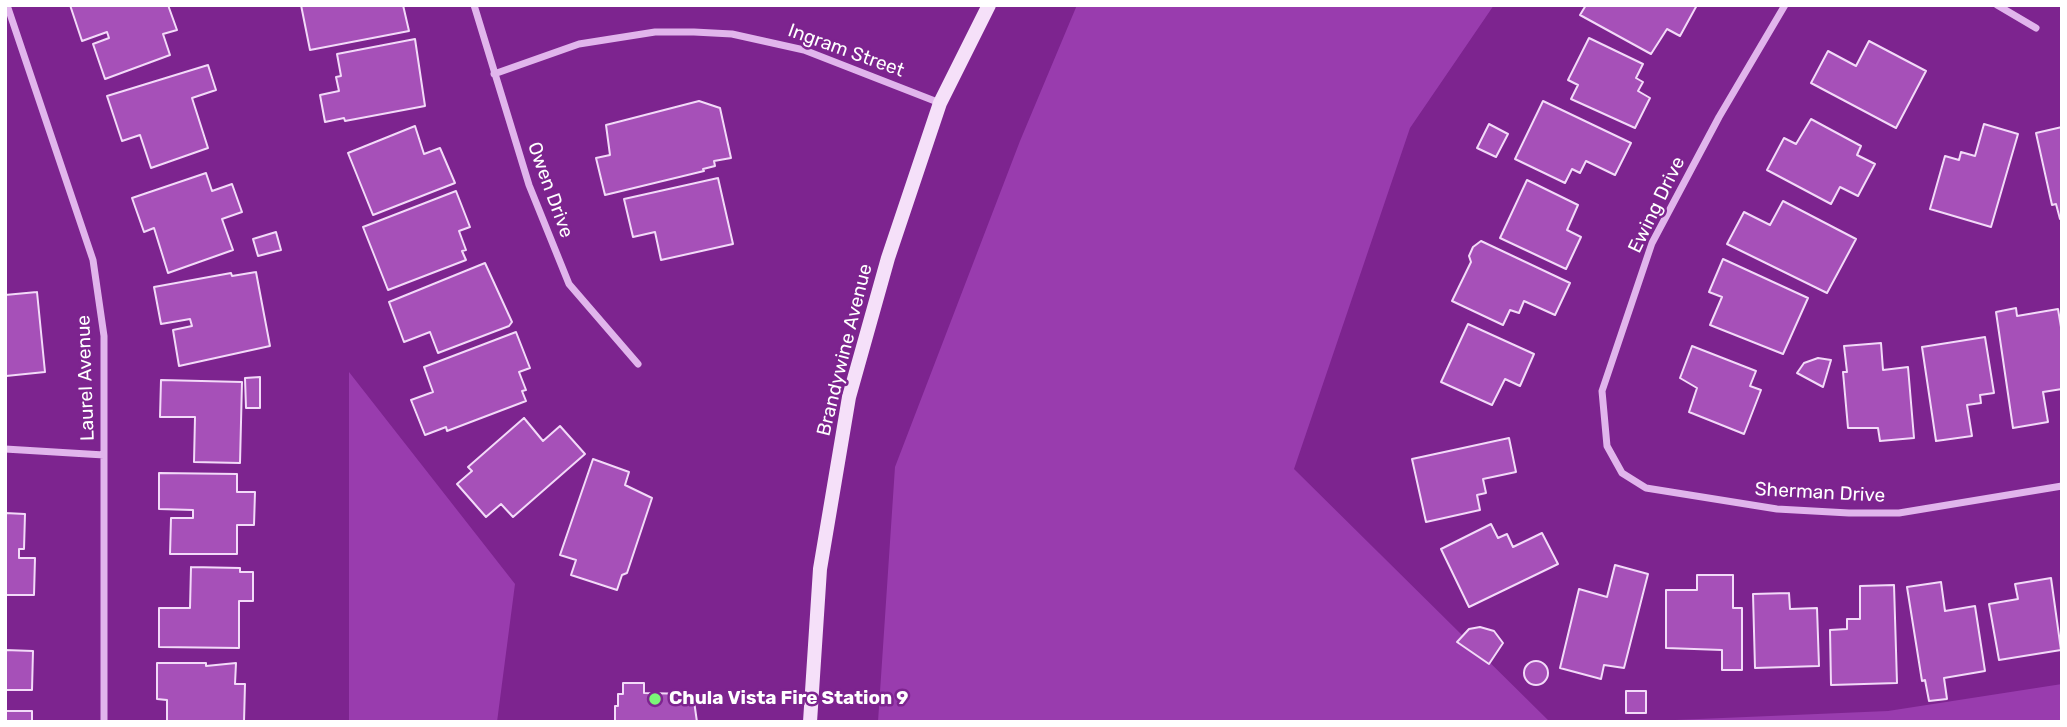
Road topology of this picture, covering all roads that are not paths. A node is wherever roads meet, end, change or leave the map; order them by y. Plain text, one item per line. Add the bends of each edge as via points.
1 (7, 5) edge
2 (474, 5) edge
3 (989, 5) edge
4 (1785, 5) edge
5 (1997, 5) edge
6 (2036, 28) dead end
7 (494, 74) junction
8 (940, 103) junction
9 (638, 364) dead end
10 (5, 449) edge
11 (104, 455) junction
12 (1622, 473) joint
13 (2062, 486) edge
14 (104, 722) edge
15 (810, 722) edge

1 - 11 street, Laurel Avenue via 93,260 104,336
2 - 7 street, Owen Drive
3 - 8 street, Brandywine Avenue
4 - 12 street, Ewing Drive via 1652,243 1602,391 1607,446
5 - 6 street
7 - 8 street, Ingram Street via 579,44 655,32 732,34 804,50
7 - 9 street, Owen Drive via 529,185 569,284
8 - 15 street, Brandywine Avenue via 888,258 849,397 820,569
10 - 11 street
11 - 14 street, Laurel Avenue
12 - 13 street, Sherman Drive via 1646,488 1777,509 1849,513 1899,513

